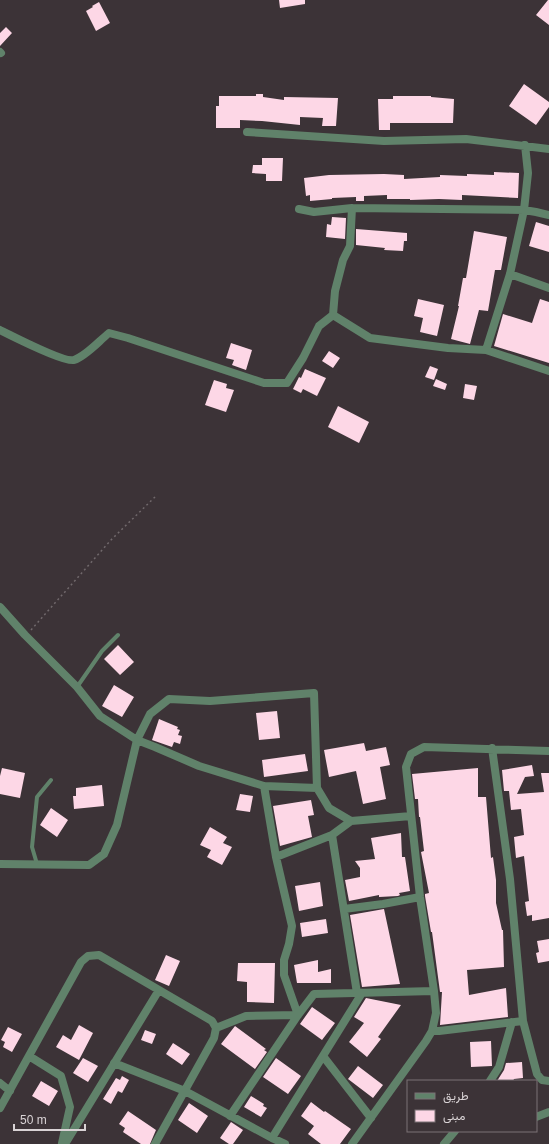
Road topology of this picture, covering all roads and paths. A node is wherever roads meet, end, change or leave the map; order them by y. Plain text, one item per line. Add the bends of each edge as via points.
1 (247, 132) dead end
2 (525, 145) junction
3 (549, 149) edge
4 (352, 208) junction
5 (299, 209) dead end
6 (524, 210) junction
7 (549, 215) edge
8 (510, 274) junction
9 (549, 288) edge
10 (333, 315) junction
11 (0, 330) edge
12 (486, 350) junction
13 (549, 371) edge
14 (157, 494) dead end
15 (0, 607) edge
16 (25, 635) junction
17 (118, 635) dead end
18 (77, 687) junction
19 (137, 740) junction
20 (492, 748) junction
21 (549, 751) edge
22 (51, 780) dead end
23 (264, 786) junction
24 (317, 788) junction
25 (411, 816) junction
26 (351, 821) junction
27 (332, 835) junction
28 (276, 857) junction
29 (0, 864) edge
30 (37, 864) junction
31 (420, 897) junction
32 (344, 908) junction
33 (160, 990) junction
34 (434, 991) junction
35 (360, 993) junction
36 (298, 1015) junction
37 (523, 1021) junction
38 (512, 1022) junction
39 (216, 1028) junction
40 (432, 1031) junction
41 (29, 1056) junction
42 (323, 1056) junction
43 (114, 1063) junction
44 (491, 1080) edge
45 (549, 1081) edge
46 (0, 1083) edge
47 (10, 1091) junction
48 (185, 1091) junction
49 (0, 1108) edge
50 (549, 1112) edge
51 (230, 1116) junction
52 (537, 1117) edge
53 (371, 1118) junction
54 (454, 1132) edge
55 (272, 1138) junction
56 (64, 1144) edge
57 (155, 1144) edge
58 (285, 1144) edge
59 (353, 1144) edge
60 (444, 1144) edge

1 - 2 street via 384,141 466,139
2 - 3 street
2 - 6 street via 528,173
4 - 5 street via 314,212
4 - 6 street
4 - 10 street via 350,246 343,260 335,291
6 - 7 street
6 - 8 street
8 - 9 street
8 - 12 street
10 - 11 street via 319,326 287,383 264,382 109,333 72,360 61,358
10 - 12 street via 370,338
12 - 13 street
14 - 16 path via 111,540
15 - 16 street
16 - 18 street
17 - 18 lane via 102,651
18 - 19 street via 100,716
19 - 23 street via 181,760
19 - 24 street via 150,714 169,699 210,701 314,693
19 - 30 street via 117,824 104,854 89,865
20 - 21 street
20 - 25 street via 424,747 412,754 406,767
20 - 37 street via 510,879
22 - 30 lane via 37,797 32,847
23 - 24 street
23 - 28 street
24 - 26 street via 329,808
25 - 26 street
25 - 31 street
26 - 27 street
27 - 28 street
27 - 32 street
28 - 36 street via 292,926 284,960 284,975
29 - 30 street
31 - 32 street
31 - 34 street
32 - 35 street
33 - 39 street via 212,1021
33 - 41 street via 99,955 88,956 81,962
33 - 43 street
34 - 35 street
34 - 40 street via 436,1013
35 - 36 street via 314,994
35 - 42 street
36 - 39 street via 246,1016
36 - 51 street
37 - 38 street
37 - 45 street via 536,1074 542,1080
38 - 40 street
38 - 44 street via 499,1067
39 - 48 street via 214,1038
40 - 53 street
41 - 47 street
41 - 56 street via 61,1076 70,1107
42 - 53 street
42 - 55 street
43 - 48 street
43 - 56 street
46 - 47 street
47 - 49 street
48 - 51 street
48 - 57 street
50 - 52 street
51 - 55 street
53 - 59 street
54 - 60 street
55 - 58 street

